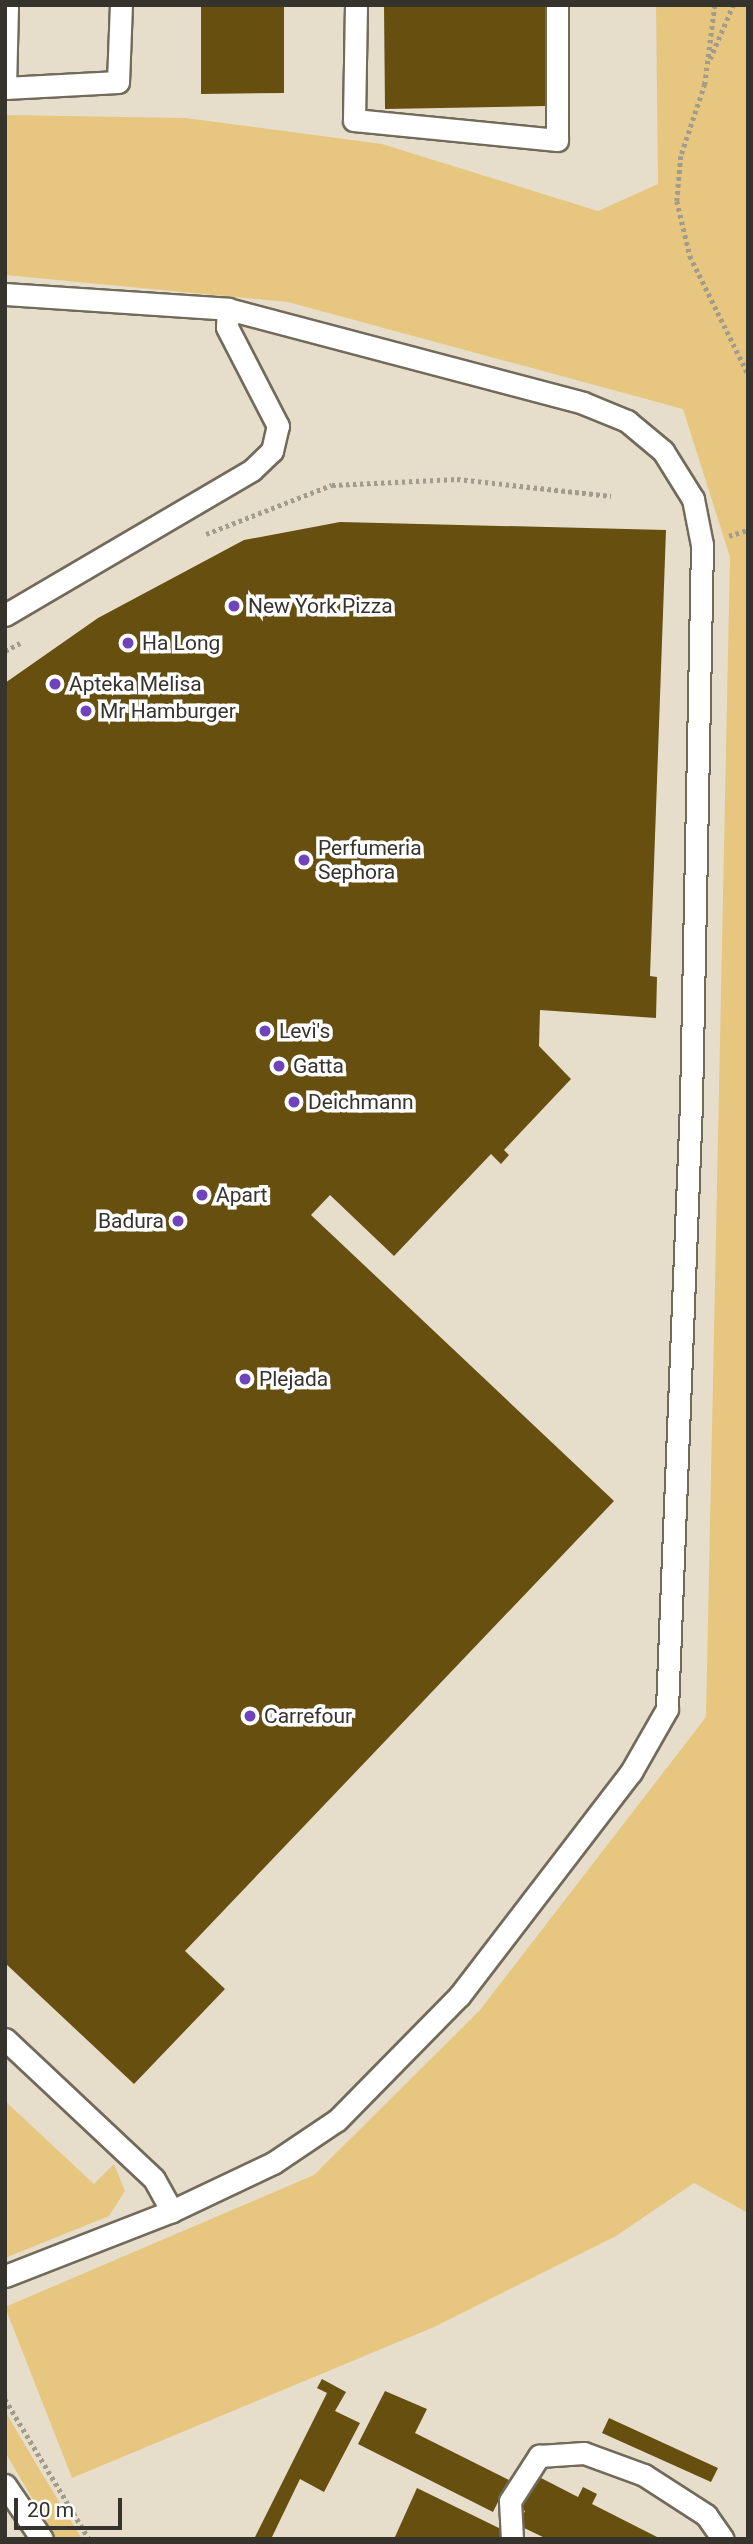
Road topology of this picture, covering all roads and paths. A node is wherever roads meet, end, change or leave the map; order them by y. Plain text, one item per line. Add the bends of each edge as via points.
1 (7, 5) edge
2 (121, 5) edge
3 (356, 5) edge
4 (557, 5) edge
5 (715, 5) edge
6 (733, 5) edge
7 (708, 67) junction
8 (5, 294) edge
9 (228, 309) junction
10 (748, 374) edge
11 (611, 496) dead end
12 (199, 538) dead end
13 (5, 615) edge
14 (28, 638) dead end
15 (5, 651) edge
16 (5, 2039) edge
17 (172, 2211) junction
18 (5, 2276) edge
19 (5, 2399) edge
20 (5, 2485) edge
21 (23, 2512) junction
22 (24, 2539) edge
23 (42, 2539) edge
24 (89, 2539) edge
25 (512, 2539) edge
26 (723, 2539) edge

1 - 2 lane via 5,88 118,82
3 - 4 lane via 354,120 557,140
5 - 7 path
6 - 7 path
7 - 10 path via 678,168 679,214 714,314
8 - 9 lane
9 - 13 lane via 228,327 278,426 272,452 252,470
9 - 17 lane via 583,403 627,421 681,476 693,499 702,545 690,1117 673,1669 657,1730 459,1996 337,2120 273,2163
11 - 12 path via 457,479 332,485
14 - 15 path
16 - 17 lane via 154,2179
17 - 18 lane
19 - 24 path
20 - 21 lane
21 - 22 lane
21 - 23 lane
25 - 26 lane via 510,2501 539,2456 584,2453 644,2475 706,2515

